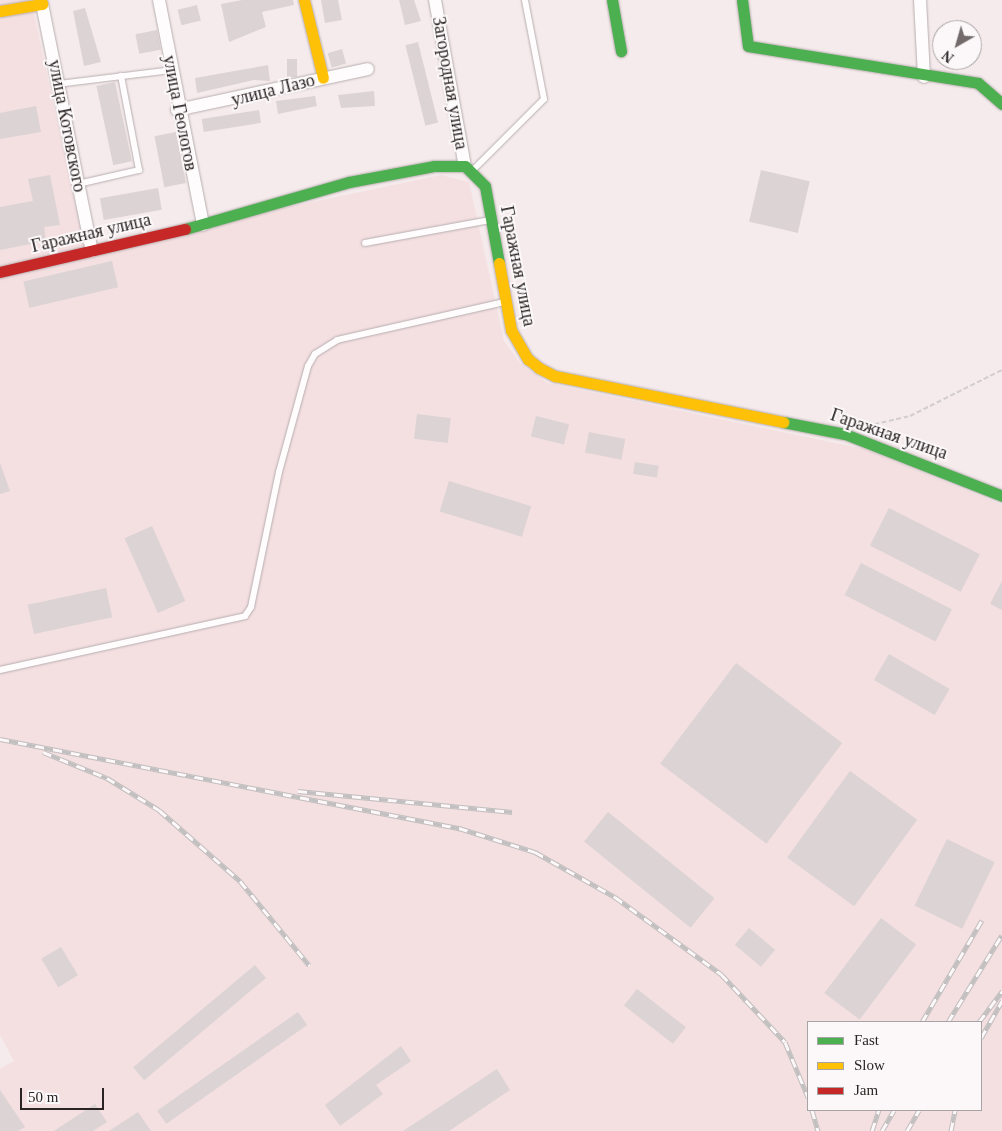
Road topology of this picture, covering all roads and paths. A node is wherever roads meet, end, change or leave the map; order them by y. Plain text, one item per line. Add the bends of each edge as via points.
1 (161, 0) edge
2 (304, 0) edge
3 (434, 0) edge
4 (525, 0) edge
5 (612, 0) edge
6 (742, 0) edge
7 (920, 0) edge
8 (42, 2) edge
9 (0, 11) edge
10 (622, 51) dead end
11 (368, 69) dead end
12 (172, 70) junction
13 (121, 76) junction
14 (924, 76) junction
15 (323, 78) junction
16 (58, 84) junction
17 (1002, 104) edge
18 (177, 110) junction
19 (469, 168) junction
20 (78, 184) junction
21 (491, 220) junction
22 (203, 225) junction
23 (365, 243) dead end
24 (92, 251) junction
25 (0, 272) edge
26 (504, 302) junction
27 (1002, 370) edge
28 (845, 434) junction
29 (1002, 496) edge
30 (0, 670) edge

1 - 12 street, улица Геологов
2 - 15 street
3 - 19 street, Загородная улица
4 - 19 lane via 544,99
5 - 10 street
6 - 14 street via 748,46
7 - 14 street
8 - 9 street
8 - 16 street, улица Котовского
11 - 15 street, улица Лазо
12 - 13 lane
12 - 18 street, улица Геологов
13 - 16 lane
13 - 20 lane via 139,170
14 - 17 street via 978,83
15 - 18 street, улица Лазо
16 - 20 street, улица Котовского
18 - 22 street, улица Геологов
19 - 21 street, Гаражная улица via 485,186
19 - 22 street, Гаражная улица via 434,166 349,182
20 - 24 street, улица Котовского
21 - 23 lane
21 - 26 street, Гаражная улица
22 - 24 street, Гаражная улица
24 - 25 street, Гаражная улица
26 - 28 street, Гаражная улица via 519,347 528,359 555,376
26 - 30 lane via 337,340 315,354 289,433 251,607 245,616
27 - 28 path via 910,416
28 - 29 street, Гаражная улица

